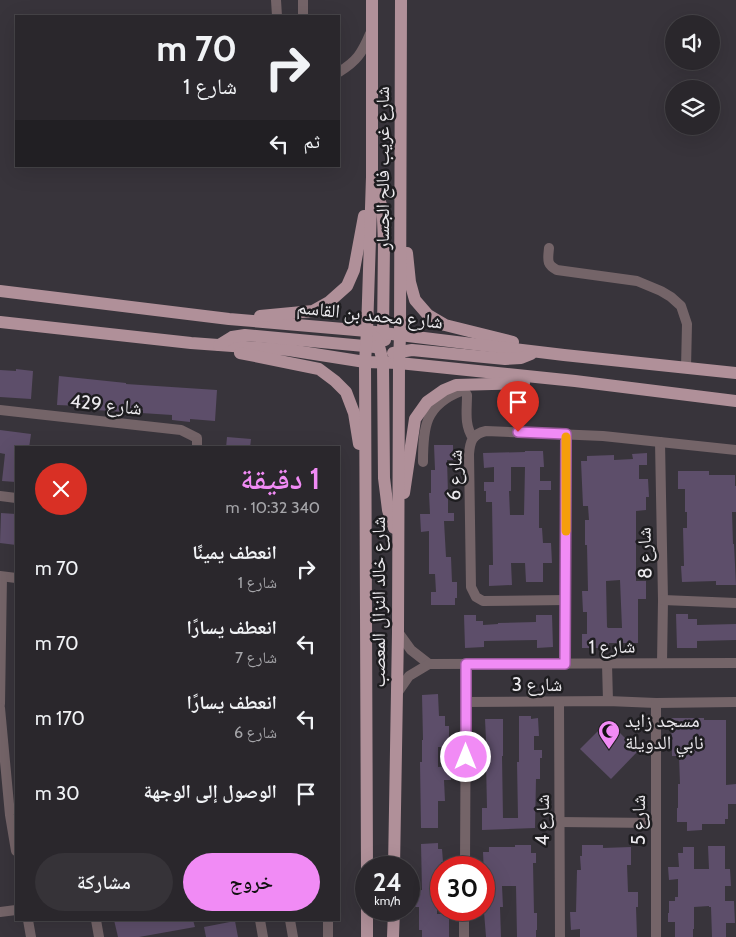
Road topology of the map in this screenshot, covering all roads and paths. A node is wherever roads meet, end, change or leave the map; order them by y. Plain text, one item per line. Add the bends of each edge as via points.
1 (276, 0) edge
2 (303, 0) edge
3 (372, 0) edge
4 (401, 0) edge
5 (276, 15) edge
6 (303, 15) edge
7 (372, 31) junction
8 (340, 71) edge
9 (372, 177) junction
10 (400, 181) junction
11 (549, 248) dead end
12 (0, 290) edge
13 (229, 319) junction
14 (0, 322) edge
15 (367, 332) junction
16 (400, 336) junction
17 (191, 343) junction
18 (219, 345) junction
19 (385, 351) junction
20 (536, 352) junction
21 (564, 355) junction
22 (365, 362) junction
23 (686, 368) junction
24 (736, 373) edge
25 (575, 382) junction
26 (736, 401) edge
27 (0, 410) edge
28 (566, 434) junction
29 (473, 438) junction
30 (660, 442) junction
31 (197, 446) edge
32 (736, 450) edge
33 (423, 462) dead end
34 (0, 496) edge
35 (366, 496) junction
36 (15, 498) edge
37 (397, 537) junction
38 (1, 576) edge
39 (15, 578) edge
40 (566, 600) junction
41 (663, 600) junction
42 (736, 603) edge
43 (398, 632) junction
44 (662, 663) junction
45 (736, 663) edge
46 (429, 664) junction
47 (466, 664) junction
48 (565, 664) junction
49 (606, 664) junction
50 (396, 695) junction
51 (608, 701) junction
52 (466, 702) junction
53 (558, 702) junction
54 (736, 702) edge
55 (656, 703) junction
56 (0, 706) edge
57 (5, 815) edge
58 (559, 822) junction
59 (655, 823) junction
60 (15, 848) edge
61 (367, 856) edge
62 (394, 856) edge
63 (465, 856) edge
64 (15, 910) edge
65 (0, 912) edge
66 (28, 921) edge
67 (96, 921) edge
68 (260, 921) edge
69 (290, 921) edge
70 (328, 921) edge
71 (367, 921) edge
72 (394, 921) edge
73 (464, 921) edge
74 (31, 937) edge
75 (99, 937) edge
76 (263, 937) edge
77 (293, 937) edge
78 (328, 937) edge
79 (367, 937) edge
80 (393, 937) edge
81 (464, 937) edge
82 (560, 937) edge
83 (656, 937) edge

1 - 5 street
2 - 6 street
3 - 7 main road, شارع غريب فالح الجسار
4 - 10 main road, شارع غريب فالح الجسار
7 - 8 street via 362,53
7 - 9 main road, شارع غريب فالح الجسار
9 - 13 main road via 354,270 347,286 313,311
9 - 15 main road, شارع غريب فالح الجسار
9 - 19 main road via 383,219
10 - 16 main road, شارع غريب فالح الجسار
10 - 21 main road via 410,282 415,300 428,315 445,325
11 - 23 street via 548,262 557,270 637,281 671,297 681,306 687,324
12 - 13 main road, شارع محمد بن القاسم
13 - 15 main road, شارع محمد بن القاسم
14 - 17 main road
15 - 19 main road, شارع خالد النزال المعصب
16 - 19 main road, شارع خالد النزال المعصب
16 - 20 main road, شارع محمد بن القاسم
17 - 18 main road
17 - 35 main road via 319,369 335,381 346,392 354,413
18 - 19 main road via 245,335
18 - 22 main road via 289,350
19 - 20 main road via 412,350 505,359 521,358
19 - 22 main road
19 - 22 main road, شارع خالد النزال المعصب
19 - 25 main road
19 - 37 main road via 384,478 388,510
20 - 21 main road, شارع محمد بن القاسم
21 - 23 main road, شارع محمد بن القاسم
22 - 35 main road, شارع خالد النزال المعصب
23 - 24 main road, شارع محمد بن القاسم
25 - 26 main road
25 - 37 main road via 456,385 427,402 415,419
27 - 31 street, شارع 429 via 181,430 197,438
28 - 29 street, شارع 6 via 486,431 478,432
28 - 30 street, شارع 6
28 - 40 street
29 - 33 street via 467,424 467,395 461,391 443,399 429,416
29 - 40 street, شارع 6 via 469,454 471,588 476,597 483,601
30 - 32 street, شارع 6
30 - 41 street, شارع 8
34 - 36 street
35 - 61 main road, شارع خالد النزال المعصب
37 - 43 main road, شارع خالد النزال المعصب
38 - 39 street
38 - 56 street
40 - 48 street
41 - 42 street
41 - 44 street, شارع 8
43 - 46 street via 411,650
43 - 50 main road, شارع خالد النزال المعصب
44 - 45 street, شارع 1
44 - 49 street, شارع 1
46 - 47 street, شارع 1
46 - 50 street via 409,676
47 - 48 street, شارع 1
47 - 52 street
48 - 49 street, شارع 1
49 - 51 street
50 - 62 main road, شارع خالد النزال المعصب
51 - 53 street, شارع 3
51 - 55 street, شارع 3
52 - 53 street, شارع 3
52 - 63 street
53 - 58 street, شارع 4
54 - 55 street, شارع 3
55 - 59 street, شارع 5
56 - 57 street
57 - 60 street
58 - 59 street
58 - 82 street, شارع 4
59 - 83 street, شارع 5
64 - 65 street
66 - 74 street
67 - 75 street
68 - 76 street
69 - 77 street
70 - 78 street
71 - 79 main road
72 - 80 main road
73 - 81 street

